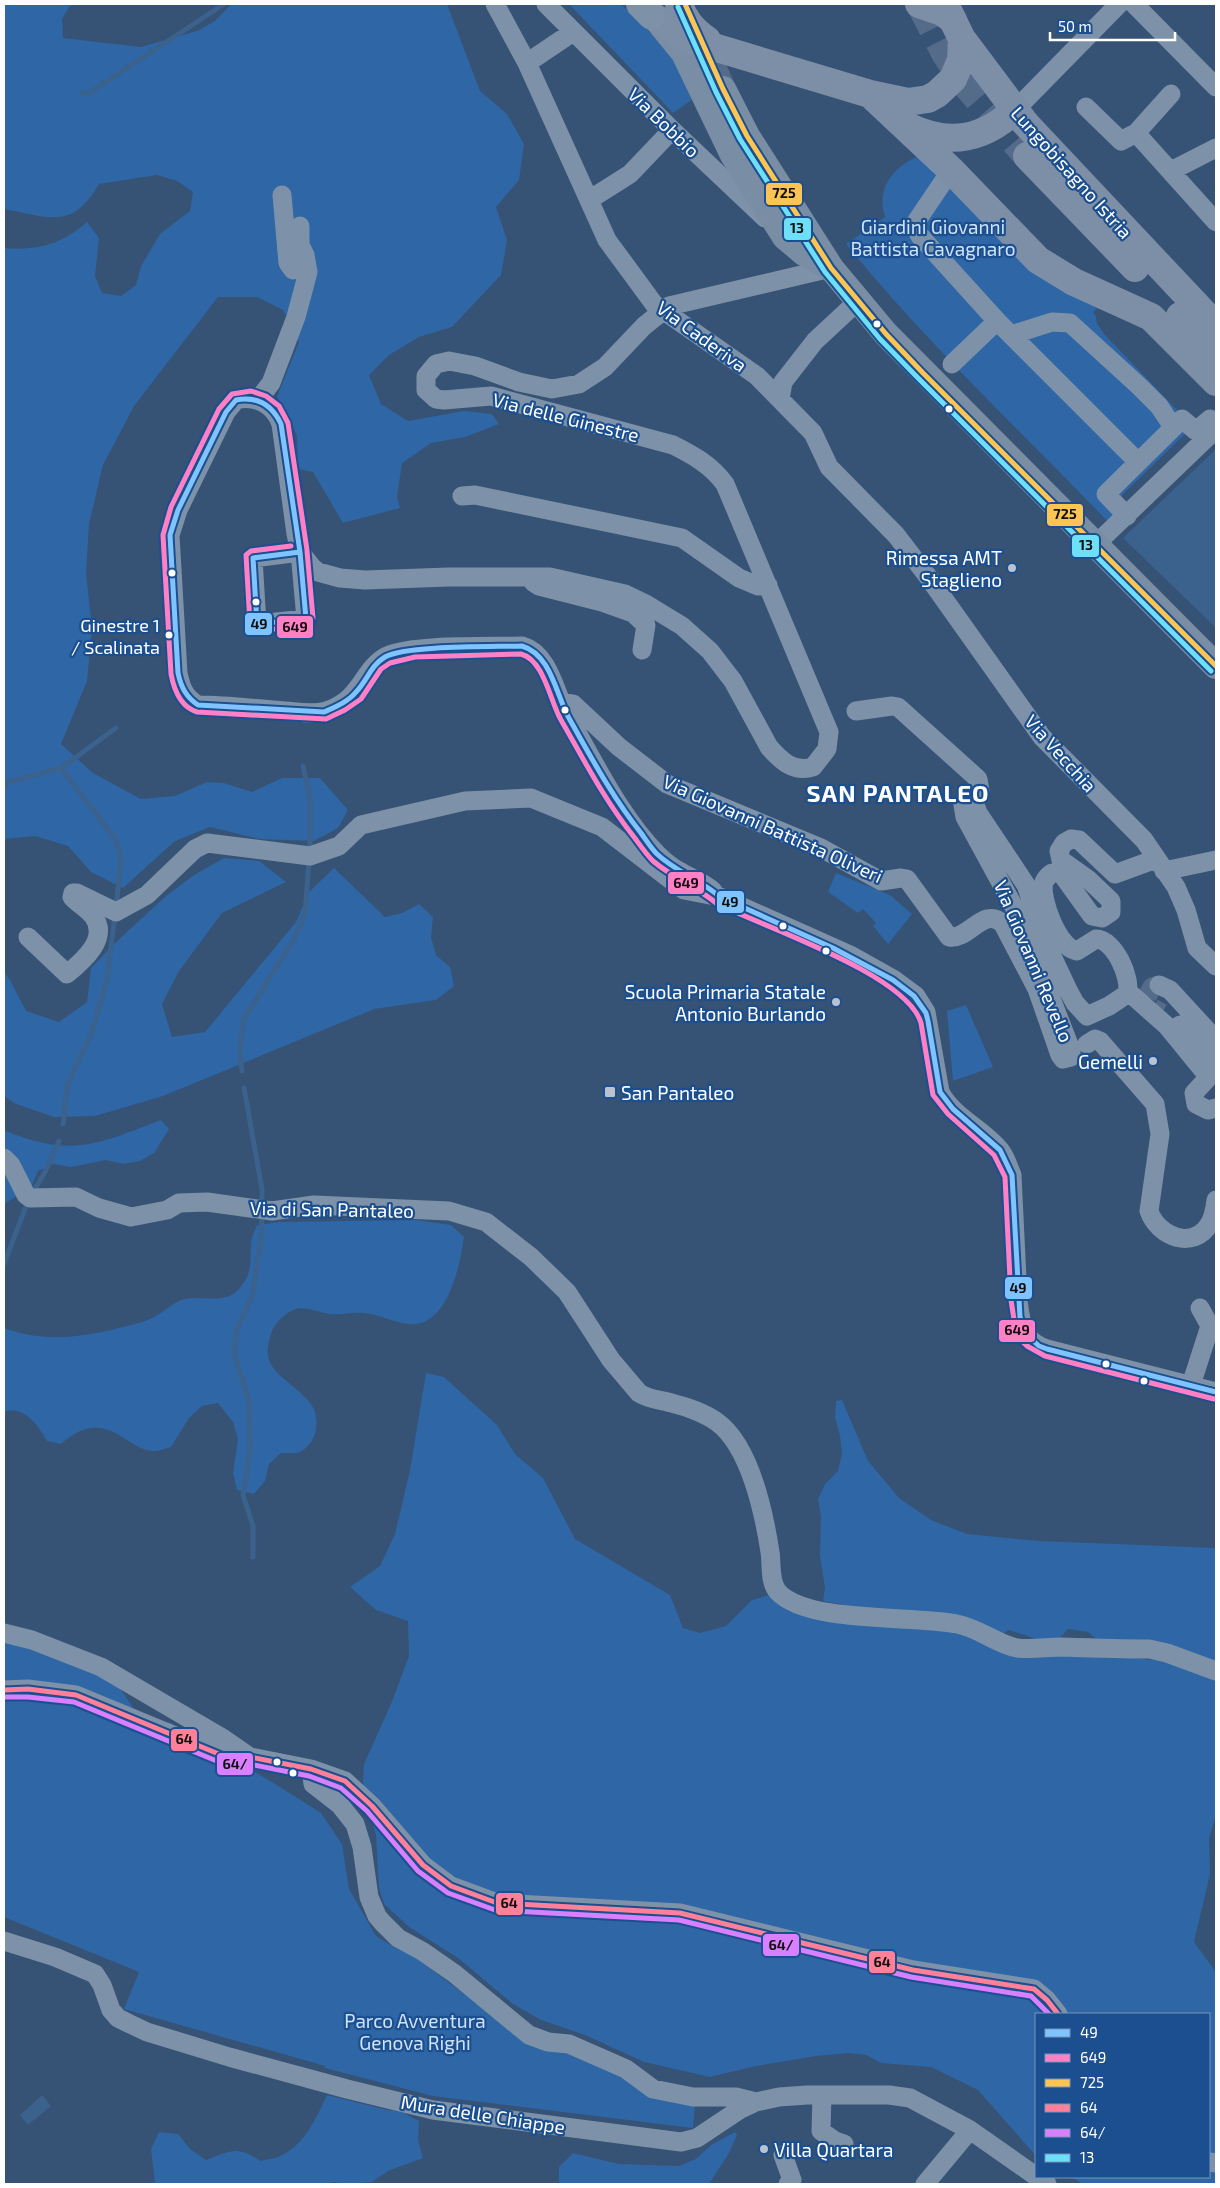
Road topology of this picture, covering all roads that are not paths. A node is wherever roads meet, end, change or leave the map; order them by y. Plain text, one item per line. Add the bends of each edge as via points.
1 (494, 4) edge
2 (546, 4) edge
3 (679, 4) edge
4 (919, 4) edge
5 (1119, 4) edge
6 (1134, 4) edge
7 (646, 10) edge
8 (953, 21) edge
9 (572, 32) junction
10 (721, 48) junction
11 (527, 63) junction
12 (1216, 88) edge
13 (723, 89) tunnel mouth
14 (870, 94) junction
15 (1171, 94) dead end
16 (1086, 107) dead end
17 (1014, 110) junction
18 (903, 124) junction
19 (672, 130) junction
20 (1136, 132) junction
21 (1216, 148) edge
22 (1027, 156) tunnel mouth
23 (1171, 172) junction
24 (947, 176) dead end
25 (282, 195) dead end
26 (589, 200) junction
27 (1216, 222) edge
28 (300, 226) dead end
29 (785, 237) junction
30 (303, 250) junction
31 (831, 268) junction
32 (781, 272) dead end
33 (726, 293) junction
34 (858, 301) junction
35 (662, 310) junction
36 (997, 321) junction
37 (1216, 326) edge
38 (1011, 334) junction
39 (1216, 353) edge
40 (952, 364) dead end
41 (1216, 382) edge
42 (780, 399) junction
43 (258, 400) junction
44 (1213, 424) edge
45 (1173, 427) junction
46 (1138, 462) junction
47 (462, 496) dead end
48 (1127, 516) junction
49 (1096, 544) junction
50 (529, 577) junction
51 (768, 585) junction
52 (965, 630) joint
53 (642, 650) dead end
54 (1216, 666) edge
55 (562, 702) junction
56 (856, 711) dead end
57 (974, 802) junction
58 (1216, 860) edge
59 (1160, 865) junction
60 (891, 881) joint
61 (720, 897) junction
62 (28, 937) dead end
63 (1216, 966) edge
64 (1158, 985) dead end
65 (1127, 994) junction
66 (1180, 1025) tunnel mouth
67 (1216, 1040) edge
68 (1087, 1044) dead end
69 (1216, 1063) edge
70 (1216, 1108) edge
71 (4, 1158) edge
72 (1216, 1200) edge
73 (1200, 1308) dead end
74 (1194, 1377) junction
75 (1216, 1392) edge
76 (4, 1632) edge
77 (1216, 1671) edge
78 (4, 1690) edge
79 (250, 1757) junction
80 (311, 1768) junction
81 (4, 1941) edge
82 (1057, 2013) edge
83 (822, 2095) junction
84 (756, 2102) junction
85 (970, 2130) junction
86 (844, 2144) dead end
87 (783, 2155) dead end
88 (1035, 2176) edge
89 (788, 2184) edge
90 (925, 2184) edge

1 - 11 street, Via Caderiva
2 - 9 street, Via Bobbio
3 - 10 main road via 694,30
4 - 8 main road via 942,12
5 - 17 street
6 - 12 street
7 - 10 main road via 687,39
7 - 29 main road via 684,53 733,155
8 - 14 main road via 962,60 953,80 937,94 918,102
8 - 17 main road, Lungobisagno Istria
9 - 11 street
9 - 19 street, Via Bobbio
10 - 14 main road
11 - 26 street, Via Caderiva
13 - 31 main road via 747,136
14 - 18 main road
15 - 20 street
16 - 20 street via 1121,141
17 - 18 main road via 987,131 960,138 931,135
17 - 37 main road, Lungobisagno Istria
18 - 41 main road via 1038,260 1074,282 1150,317
19 - 26 street via 630,174
19 - 29 street, Via Bobbio
20 - 23 street
21 - 23 street
22 - 39 main road, Lungobisagno Istria
23 - 27 street
24 - 36 street via 916,222 917,231
25 - 30 street via 288,263 293,270
26 - 35 street, Via Caderiva via 607,240 654,304
28 - 30 street
29 - 31 main road via 804,253
30 - 43 street via 308,272 296,317 271,383
31 - 33 street
31 - 34 main road
32 - 33 street via 730,282
33 - 35 street
34 - 42 street via 815,341 783,382
34 - 49 main road via 923,374
35 - 42 street, Via Caderiva via 757,376
35 - 51 street, Via delle Ginestre via 605,367 579,384 552,389 519,382 475,366 442,361 426,376 426,390 436,399 444,400 491,396 673,445 695,456 715,471 725,484
36 - 38 street
36 - 40 street
38 - 45 street via 1052,322 1070,323 1159,406
38 - 46 street
42 - 52 street, Via Caderiva via 813,433 828,466 896,535
43 - 50 street, Via delle Ginestre via 274,411 281,424 300,552 318,572 351,580
43 - 55 street via 242,398 231,404 178,510 170,535 178,674 186,696 198,705 324,712 356,693 376,664 388,656 414,650 522,646 541,658
44 - 45 street via 1196,431 1182,419
44 - 48 street
45 - 46 street
46 - 48 street via 1106,494
47 - 51 street via 475,494 682,538 739,578 758,586
48 - 49 street
49 - 54 main road
50 - 51 street, Via delle Ginestre via 570,580 624,594 682,626 722,664 776,755 791,767 806,769 813,767 824,755 829,732
50 - 53 street, Via delle Ginestre via 539,586 634,614 646,626
52 - 59 street, Via Vecchia via 1042,737 1144,840
55 - 60 street, Via Giovanni Battista Oliveri via 573,704 619,747 667,784 821,848 881,881
55 - 61 street via 619,806 646,840 667,863 708,886
56 - 57 street via 898,707 978,779 980,792
57 - 60 street, Via Giovanni Revello via 969,800 965,803 964,813 1020,918 1072,1050 1071,1057 1065,1059 1060,1055 1037,989 999,920 993,917 986,919 952,938 908,880
57 - 65 street, Via Giovanni Revello via 1026,885 1045,941 1083,1014 1090,1016
58 - 59 street
59 - 63 street, Via Vecchia via 1176,887 1197,948
59 - 65 street, Via Giovanni Revello via 1114,874 1079,840 1071,838 1064,843 1059,851 1061,860 1111,901 1112,912 1102,918 1092,916 1061,874 1052,873 1044,884 1048,910 1064,943 1077,951 1096,939 1105,942 1119,958
61 - 62 street via 684,890 602,828 531,798 465,801 361,825 338,846 310,856 207,843 195,849 147,895 116,912 74,893 72,897 93,916 97,936 87,957 67,974
61 - 74 street via 852,956 894,979 916,996 926,1012 940,1092 957,1114 995,1145 1006,1159 1012,1175 1018,1300 1020,1319 1028,1339 1047,1349
64 - 67 street via 1170,990
65 - 70 street via 1167,1026 1208,1075 1194,1092 1196,1104 1208,1110
66 - 69 street
68 - 72 street via 1095,1039 1100,1041 1155,1104 1160,1134 1149,1211 1158,1228 1176,1237 1197,1235 1210,1224
71 - 77 street, Via di San Pantaleo via 30,1198 76,1197 131,1217 167,1210 178,1203 207,1202 272,1212 314,1205 449,1211 486,1222 531,1257 568,1292 611,1360 639,1393 678,1404 717,1422 738,1445 750,1472 767,1531 773,1582 784,1597 825,1612 958,1624 1018,1648 1149,1649
73 - 74 street via 1210,1326
74 - 75 street
76 - 79 street via 101,1667
78 - 79 street via 28,1689 76,1695 217,1753
79 - 80 street
80 - 82 street via 345,1781 372,1806 422,1865 451,1886 497,1903 680,1913 912,1970 1034,1989
80 - 84 street via 313,1784 340,1805 356,1824 368,1897 377,1916 398,1938 455,1974 529,2035 548,2042 569,2044 626,2069 653,2089 693,2097 720,2095
81 - 84 street, Mura delle Chiappe via 95,1974 118,2018 147,2032 284,2073 433,2110 681,2142 697,2138
83 - 84 street via 779,2097
83 - 85 street via 881,2094 910,2098
83 - 86 street via 821,2131
85 - 88 street
85 - 90 street
87 - 89 street via 792,2180

